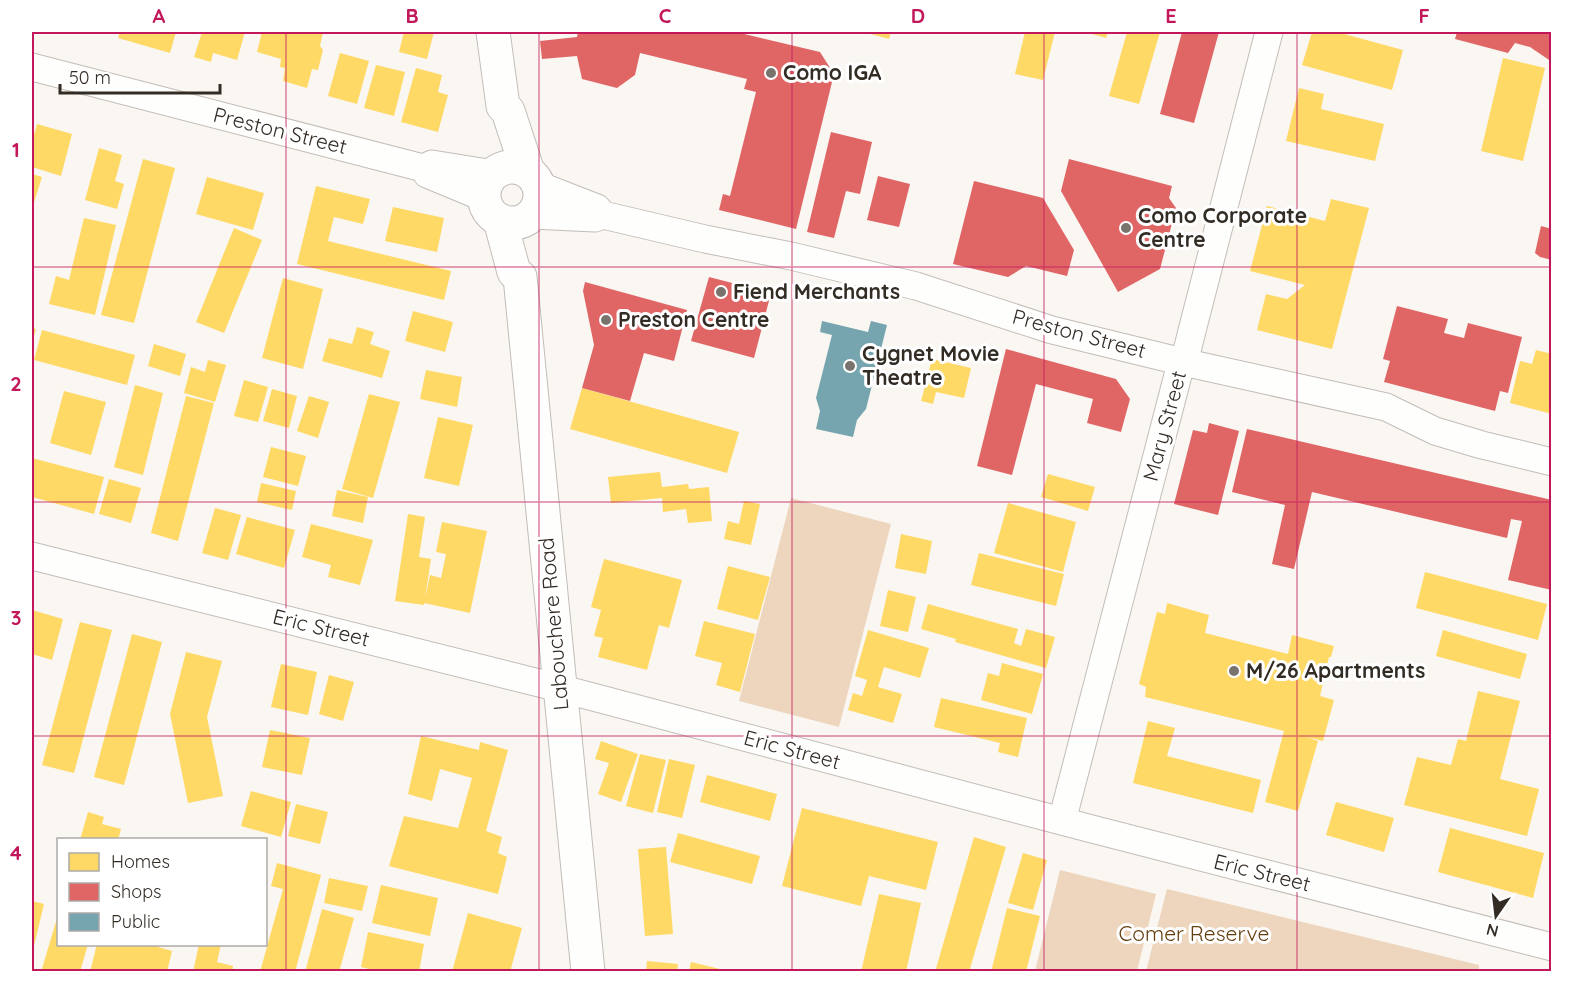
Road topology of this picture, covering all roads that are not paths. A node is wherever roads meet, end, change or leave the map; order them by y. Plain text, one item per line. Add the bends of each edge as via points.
1 (492, 32) edge
2 (1269, 32) edge
3 (32, 67) edge
4 (513, 194) junction
5 (1183, 362) junction
6 (1551, 462) edge
7 (32, 556) edge
8 (559, 688) junction
9 (1062, 821) junction
10 (1551, 947) edge
11 (588, 972) edge

1 - 4 main road, Labouchere Road via 503,106 498,112
2 - 5 street, Mary Street
3 - 4 street, Preston Street via 423,168 428,175
4 - 5 street, Preston Street via 597,208 603,215 916,286 1052,330
4 - 8 main road, Labouchere Road via 526,270 520,277
5 - 6 street, Preston Street via 1386,407 1435,431
5 - 9 street, Mary Street
7 - 8 street, Eric Street
8 - 9 street, Eric Street
8 - 11 main road, Labouchere Road
9 - 10 street, Eric Street

